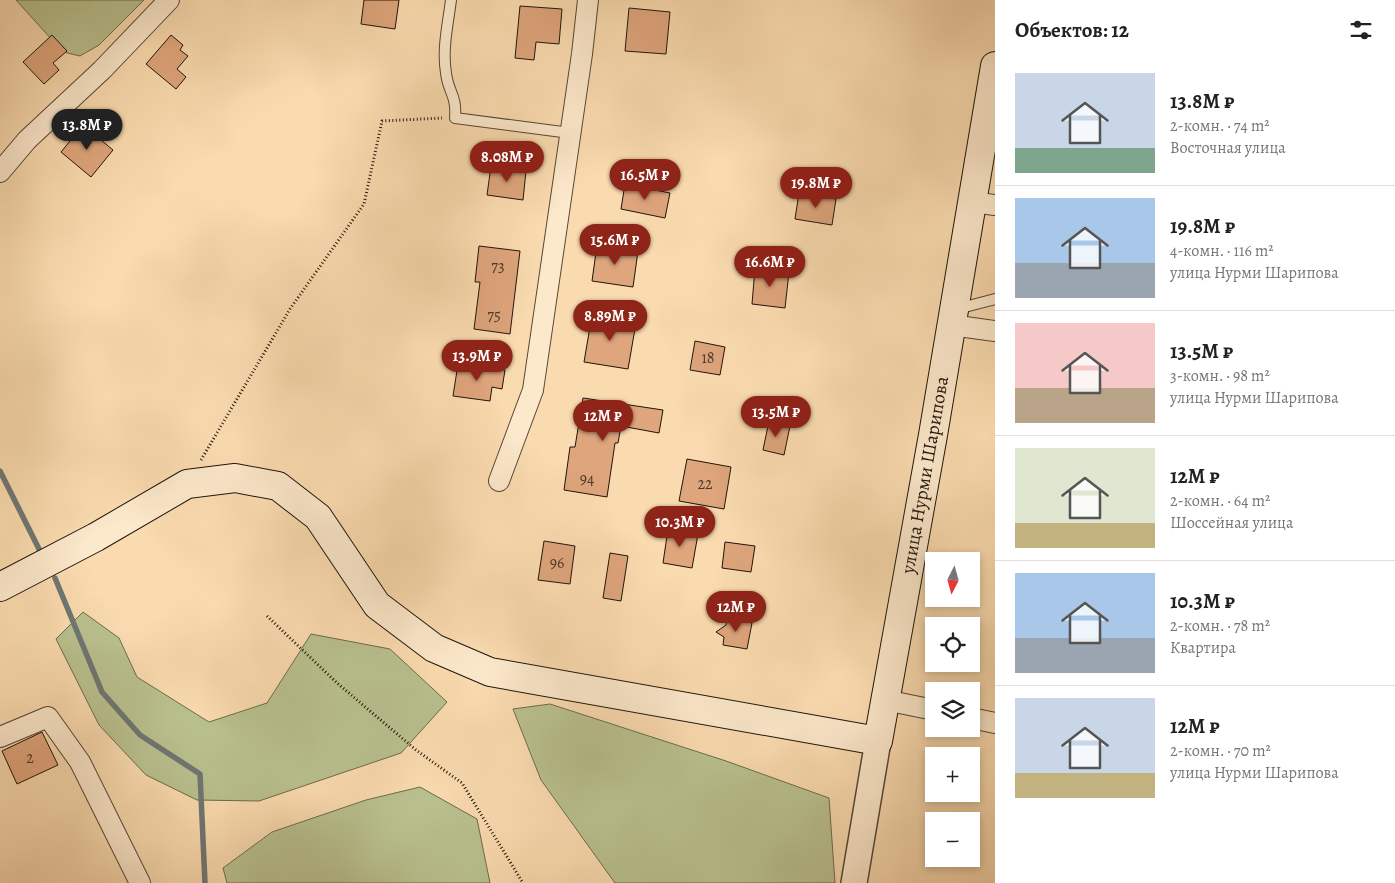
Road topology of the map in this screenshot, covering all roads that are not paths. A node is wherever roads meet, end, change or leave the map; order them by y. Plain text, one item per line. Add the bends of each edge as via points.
1 (169, 0) edge
2 (451, 0) edge
3 (588, 0) edge
4 (995, 66) edge
5 (570, 134) junction
6 (0, 172) edge
7 (984, 204) edge
8 (995, 299) edge
9 (952, 317) junction
10 (995, 331) edge
11 (499, 481) dead end
12 (0, 587) edge
13 (885, 700) junction
14 (925, 708) edge
15 (980, 720) edge
16 (995, 723) edge
17 (0, 737) edge
18 (878, 741) junction
19 (140, 883) edge
20 (854, 883) edge

1 - 6 street via 102,70 27,140
2 - 5 lane via 444,46 446,74 456,103 455,118
3 - 5 street
4 - 7 main road, улица Нурми Шарипова
5 - 11 street via 533,390
7 - 9 main road, улица Нурми Шарипова
8 - 9 lane
9 - 10 street
9 - 13 main road, улица Нурми Шарипова
12 - 18 main road via 96,537 187,484 235,478 278,486 318,517 378,605 434,648 490,672
13 - 14 street
13 - 18 main road, улица Нурми Шарипова
15 - 16 street
17 - 19 street via 48,717 80,762
18 - 20 street, улица Нурми Шарипова

